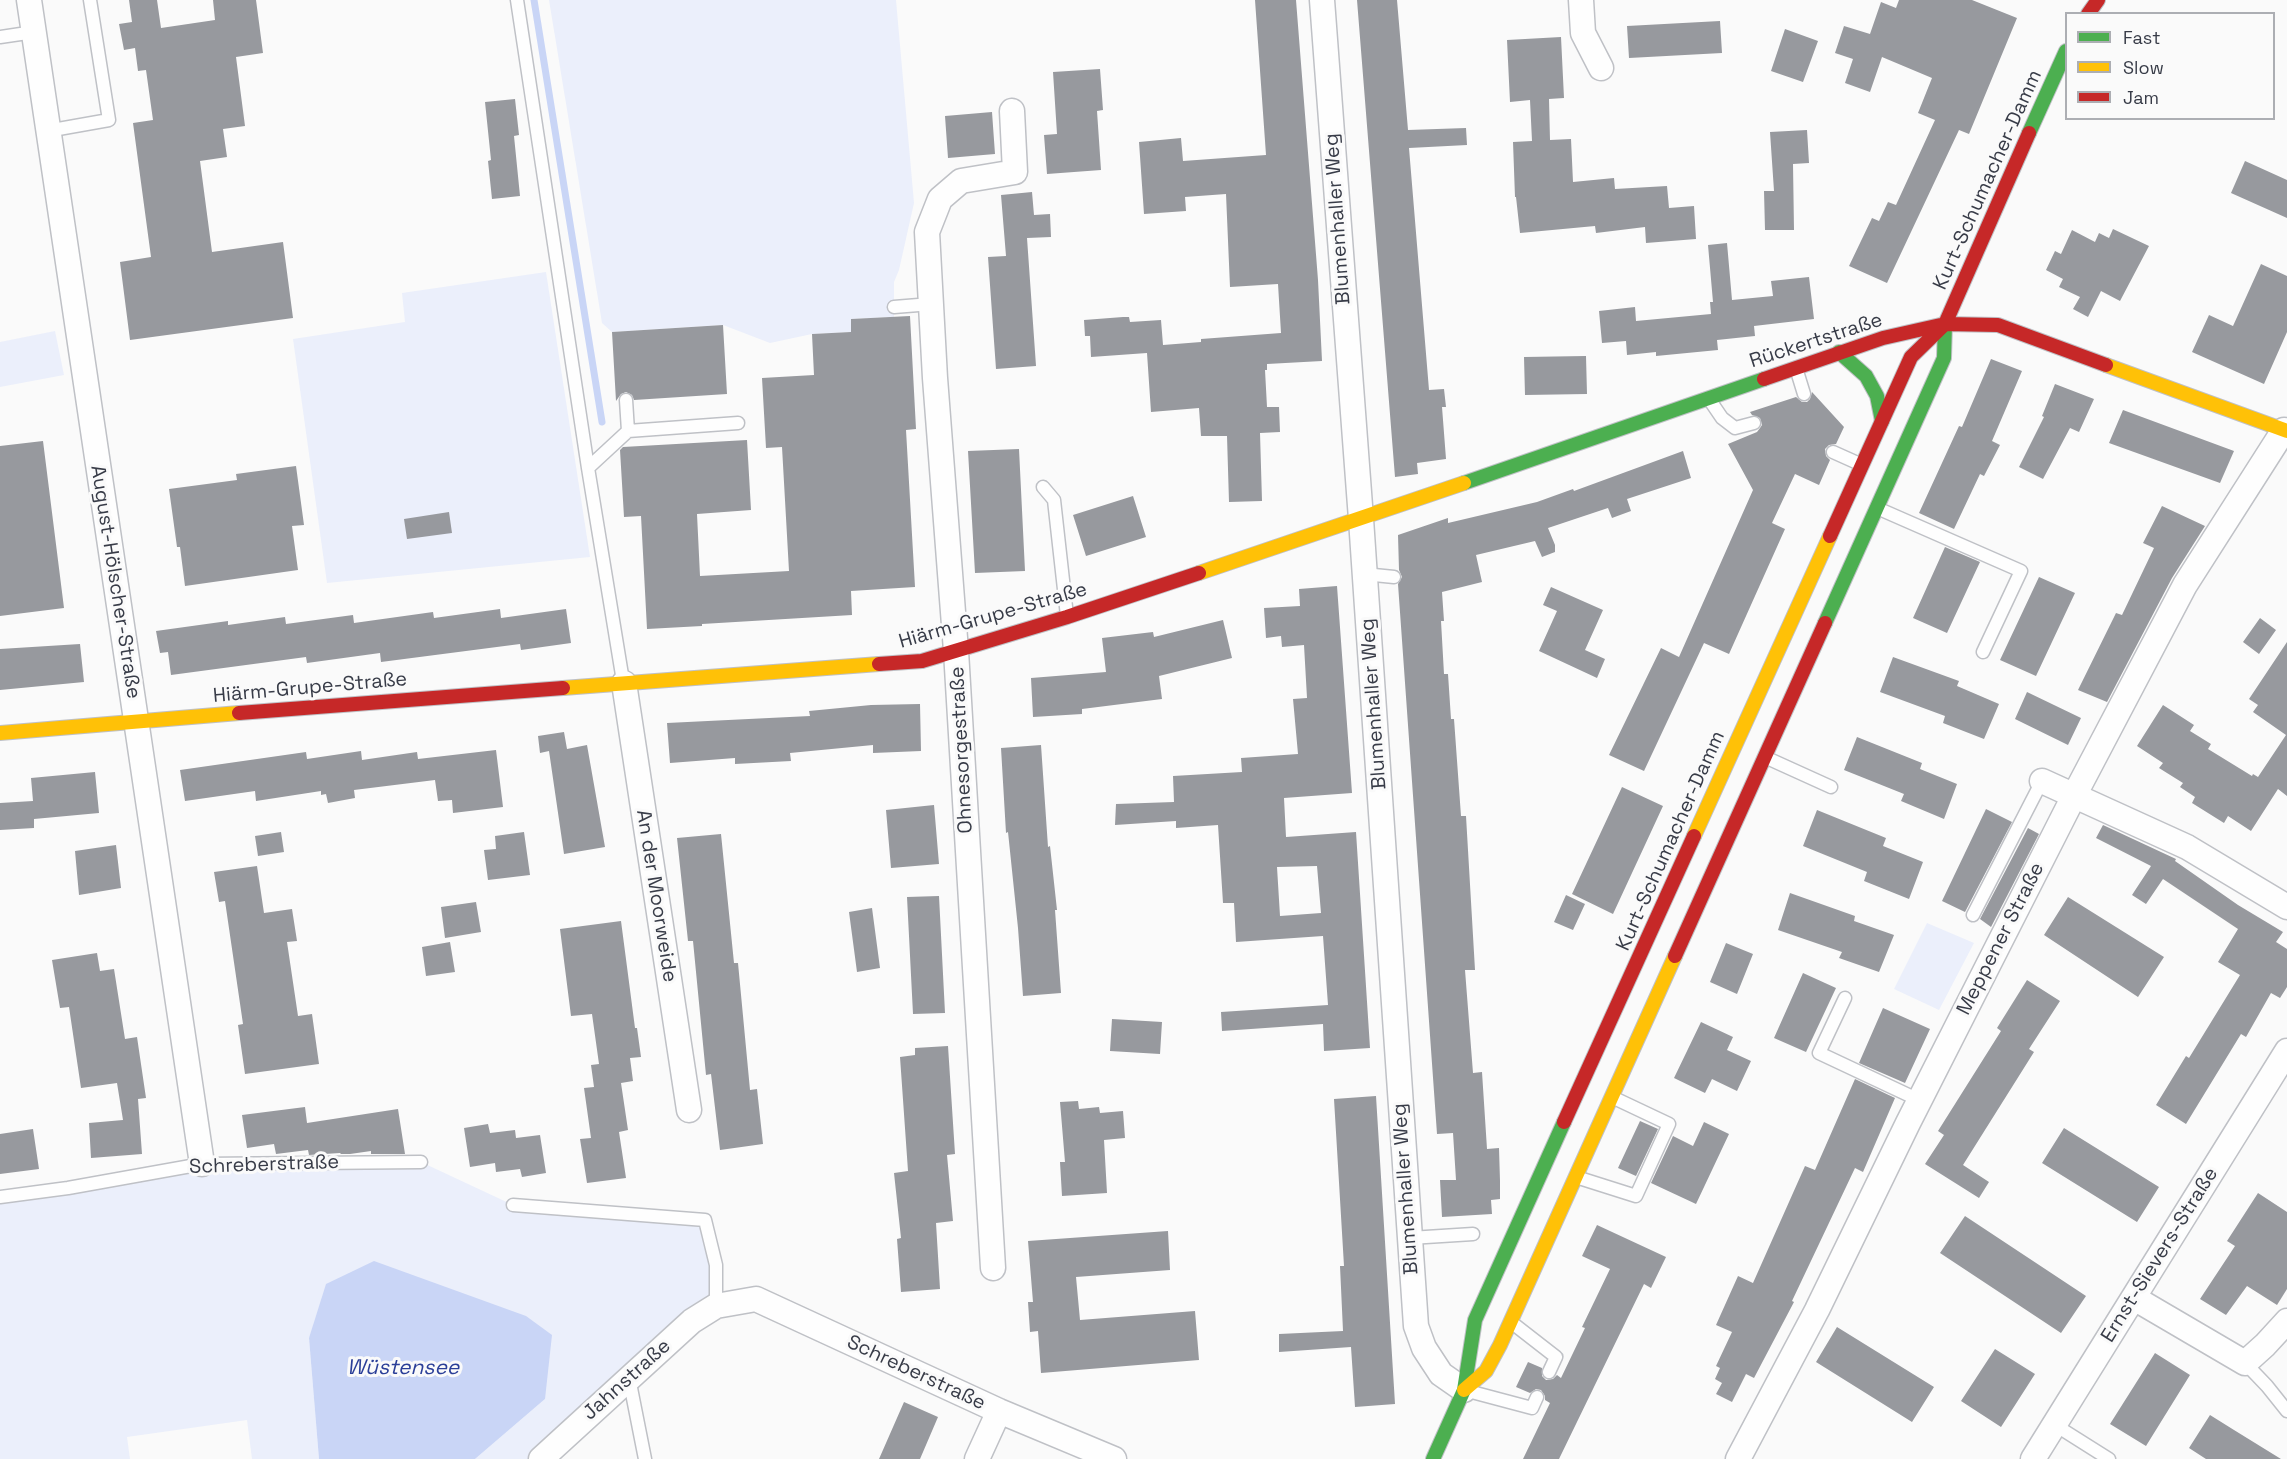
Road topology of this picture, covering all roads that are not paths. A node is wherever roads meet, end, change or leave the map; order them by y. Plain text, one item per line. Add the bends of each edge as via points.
1 (29, 0) edge
2 (90, 0) edge
3 (517, 0) edge
4 (1322, 0) edge
5 (1581, 0) edge
6 (34, 32) junction
7 (0, 37) edge
8 (2065, 55) edge
9 (1601, 68) dead end
10 (1012, 111) dead end
11 (47, 131) junction
12 (931, 304) junction
13 (894, 307) dead end
14 (1945, 324) junction
15 (1839, 352) junction
16 (1796, 367) junction
17 (1804, 394) dead end
18 (1708, 398) junction
19 (626, 400) dead end
20 (1882, 421) junction
21 (738, 423) dead end
22 (1754, 423) dead end
23 (628, 430) junction
24 (2285, 431) edge
25 (1833, 452) dead end
26 (1862, 466) junction
27 (588, 468) junction
28 (1043, 487) dead end
29 (1878, 508) junction
30 (1361, 519) junction
31 (1364, 574) junction
32 (1394, 578) dead end
33 (1067, 617) junction
34 (1795, 635) junction
35 (956, 651) junction
36 (1983, 652) dead end
37 (1802, 675) junction
38 (624, 683) junction
39 (136, 721) junction
40 (0, 733) edge
41 (1764, 757) junction
42 (2042, 781) joint
43 (1831, 787) dead end
44 (2074, 794) junction
45 (2287, 907) edge
46 (1973, 915) dead end
47 (1845, 998) dead end
48 (1614, 1013) junction
49 (2287, 1051) edge
50 (1623, 1069) junction
51 (1611, 1097) junction
52 (1919, 1100) junction
53 (689, 1110) dead end
54 (421, 1162) dead end
55 (202, 1164) junction
56 (1575, 1177) junction
57 (0, 1197) edge
58 (513, 1204) dead end
59 (1473, 1234) dead end
60 (1410, 1238) junction
61 (993, 1268) dead end
62 (2134, 1298) junction
63 (716, 1306) junction
64 (2287, 1321) edge
65 (1511, 1322) junction
66 (2245, 1363) junction
67 (1549, 1372) dead end
68 (629, 1378) junction
69 (1464, 1390) junction
70 (1537, 1397) dead end
71 (999, 1411) junction
72 (2287, 1411) edge
73 (2055, 1425) junction
74 (541, 1459) edge
75 (645, 1459) edge
76 (977, 1459) edge
77 (1114, 1459) edge
78 (1433, 1459) edge
79 (1738, 1459) edge
80 (2033, 1459) edge
81 (2109, 1459) edge

1 - 6 street, August-Hölscher-Straße
2 - 11 lane via 109,120
3 - 27 lane
4 - 30 street, Blumenhaller Weg
5 - 9 street via 1583,33
6 - 7 lane
6 - 11 street, August-Hölscher-Straße
8 - 14 main road, Kurt-Schumacher-Damm
10 - 12 street, Ohnesorgestraße via 1016,172 961,181 940,199 927,232
11 - 39 street, August-Hölscher-Straße
12 - 13 lane
12 - 35 street, Ohnesorgestraße
14 - 15 main road, Rückertstraße
14 - 20 main road, Kurt-Schumacher-Damm via 1911,357
14 - 24 main road, Rückertstraße via 1998,325
14 - 29 main road, Kurt-Schumacher-Damm via 1944,358
15 - 16 main road, Rückertstraße
15 - 20 main road via 1866,376
16 - 17 lane
16 - 18 main road, Rückertstraße
18 - 22 lane via 1735,428
18 - 30 main road, Rückertstraße
19 - 23 lane
20 - 26 main road, Kurt-Schumacher-Damm
21 - 23 lane
23 - 27 lane
24 - 44 street, Meppener Straße via 2185,585
25 - 26 lane
26 - 34 main road, Kurt-Schumacher-Damm
27 - 38 lane
28 - 33 lane via 1054,500
29 - 36 lane via 2021,571
29 - 37 main road, Kurt-Schumacher-Damm
30 - 31 street, Blumenhaller Weg
30 - 33 main road, Hiärm-Grupe-Straße
31 - 32 lane
31 - 60 street, Blumenhaller Weg
33 - 35 main road, Hiärm-Grupe-Straße
34 - 37 lane
34 - 48 main road, Kurt-Schumacher-Damm
35 - 38 main road, Hiärm-Grupe-Straße via 893,665
35 - 61 street, Ohnesorgestraße
37 - 41 main road, Kurt-Schumacher-Damm
38 - 39 main road, Hiärm-Grupe-Straße
38 - 53 street, An der Moorweide
39 - 40 main road, Hiärm-Grupe-Straße
39 - 55 street, August-Hölscher-Straße
41 - 43 lane
41 - 50 main road, Kurt-Schumacher-Damm
42 - 44 street
42 - 46 lane
44 - 45 street via 2187,847
44 - 52 street, Meppener Straße
47 - 52 lane via 1819,1053
48 - 50 lane
48 - 69 main road, Kurt-Schumacher-Damm via 1475,1320
49 - 62 street, Ernst-Sievers-Straße
50 - 51 main road, Kurt-Schumacher-Damm
51 - 56 main road, Kurt-Schumacher-Damm
51 - 56 lane via 1670,1124 1636,1196
52 - 79 street, Meppener Straße via 1817,1310
54 - 55 lane, Schreberstraße
55 - 57 lane, Schreberstraße
56 - 65 main road, Kurt-Schumacher-Damm
58 - 63 lane via 705,1220 716,1265
59 - 60 lane
60 - 69 street, Blumenhaller Weg via 1416,1326 1424,1348 1441,1374
62 - 66 street
62 - 73 street, Ernst-Sievers-Straße
63 - 68 street, Jahnstraße via 692,1321
63 - 71 street, Schreberstraße via 756,1299
64 - 66 street
65 - 67 lane via 1556,1357
65 - 69 main road, Kurt-Schumacher-Damm via 1486,1371
66 - 72 lane
68 - 74 street, Jahnstraße
68 - 75 lane
69 - 70 lane via 1532,1408
69 - 78 main road, Kurt-Schumacher-Damm
71 - 76 street
71 - 77 street, Schreberstraße
73 - 80 street, Ernst-Sievers-Straße
73 - 81 lane

